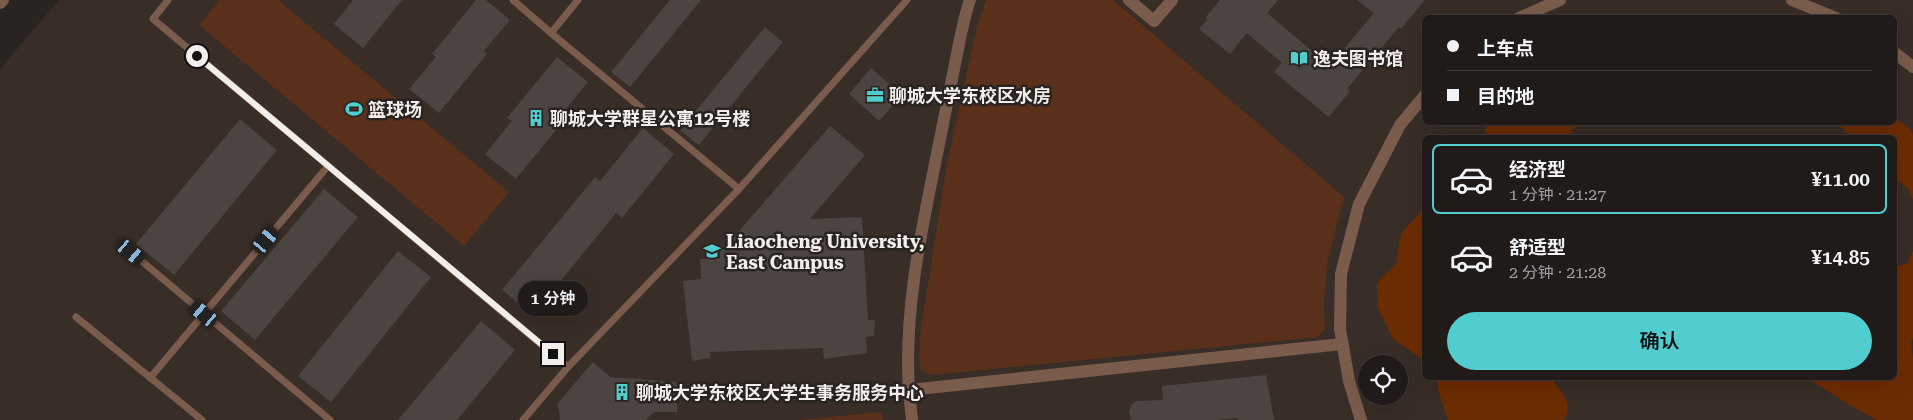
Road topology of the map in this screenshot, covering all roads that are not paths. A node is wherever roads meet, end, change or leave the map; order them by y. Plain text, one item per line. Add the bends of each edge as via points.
1 (3, 0) edge
2 (168, 0) edge
3 (513, 0) edge
4 (578, 0) edge
5 (907, 0) edge
6 (970, 0) edge
7 (1129, 0) edge
8 (1172, 0) edge
9 (1560, 0) edge
10 (1792, 0) edge
11 (0, 3) edge
12 (1526, 15) edge
13 (1829, 15) edge
14 (551, 33) junction
15 (1422, 99) edge
16 (328, 166) junction
17 (740, 189) junction
18 (131, 252) dead end
19 (204, 314) junction
20 (76, 317) dead end
21 (1342, 344) junction
22 (568, 367) junction
23 (150, 378) junction
24 (908, 390) junction
25 (202, 420) edge
26 (330, 420) edge
27 (523, 420) edge
28 (912, 420) edge
29 (1361, 420) edge

1 - 11 street
2 - 16 lane via 153,19
3 - 14 lane
4 - 14 lane
5 - 17 lane
6 - 24 street via 917,262 907,366
7 - 8 street via 1154,21
9 - 12 street
10 - 13 street
14 - 17 lane
15 - 21 street via 1400,125 1359,204 1341,274
16 - 19 lane
16 - 22 lane
17 - 22 lane
18 - 19 lane
19 - 23 lane
19 - 26 lane
20 - 23 lane
21 - 24 street
21 - 29 street via 1348,381
22 - 27 lane
23 - 25 lane
24 - 28 street

